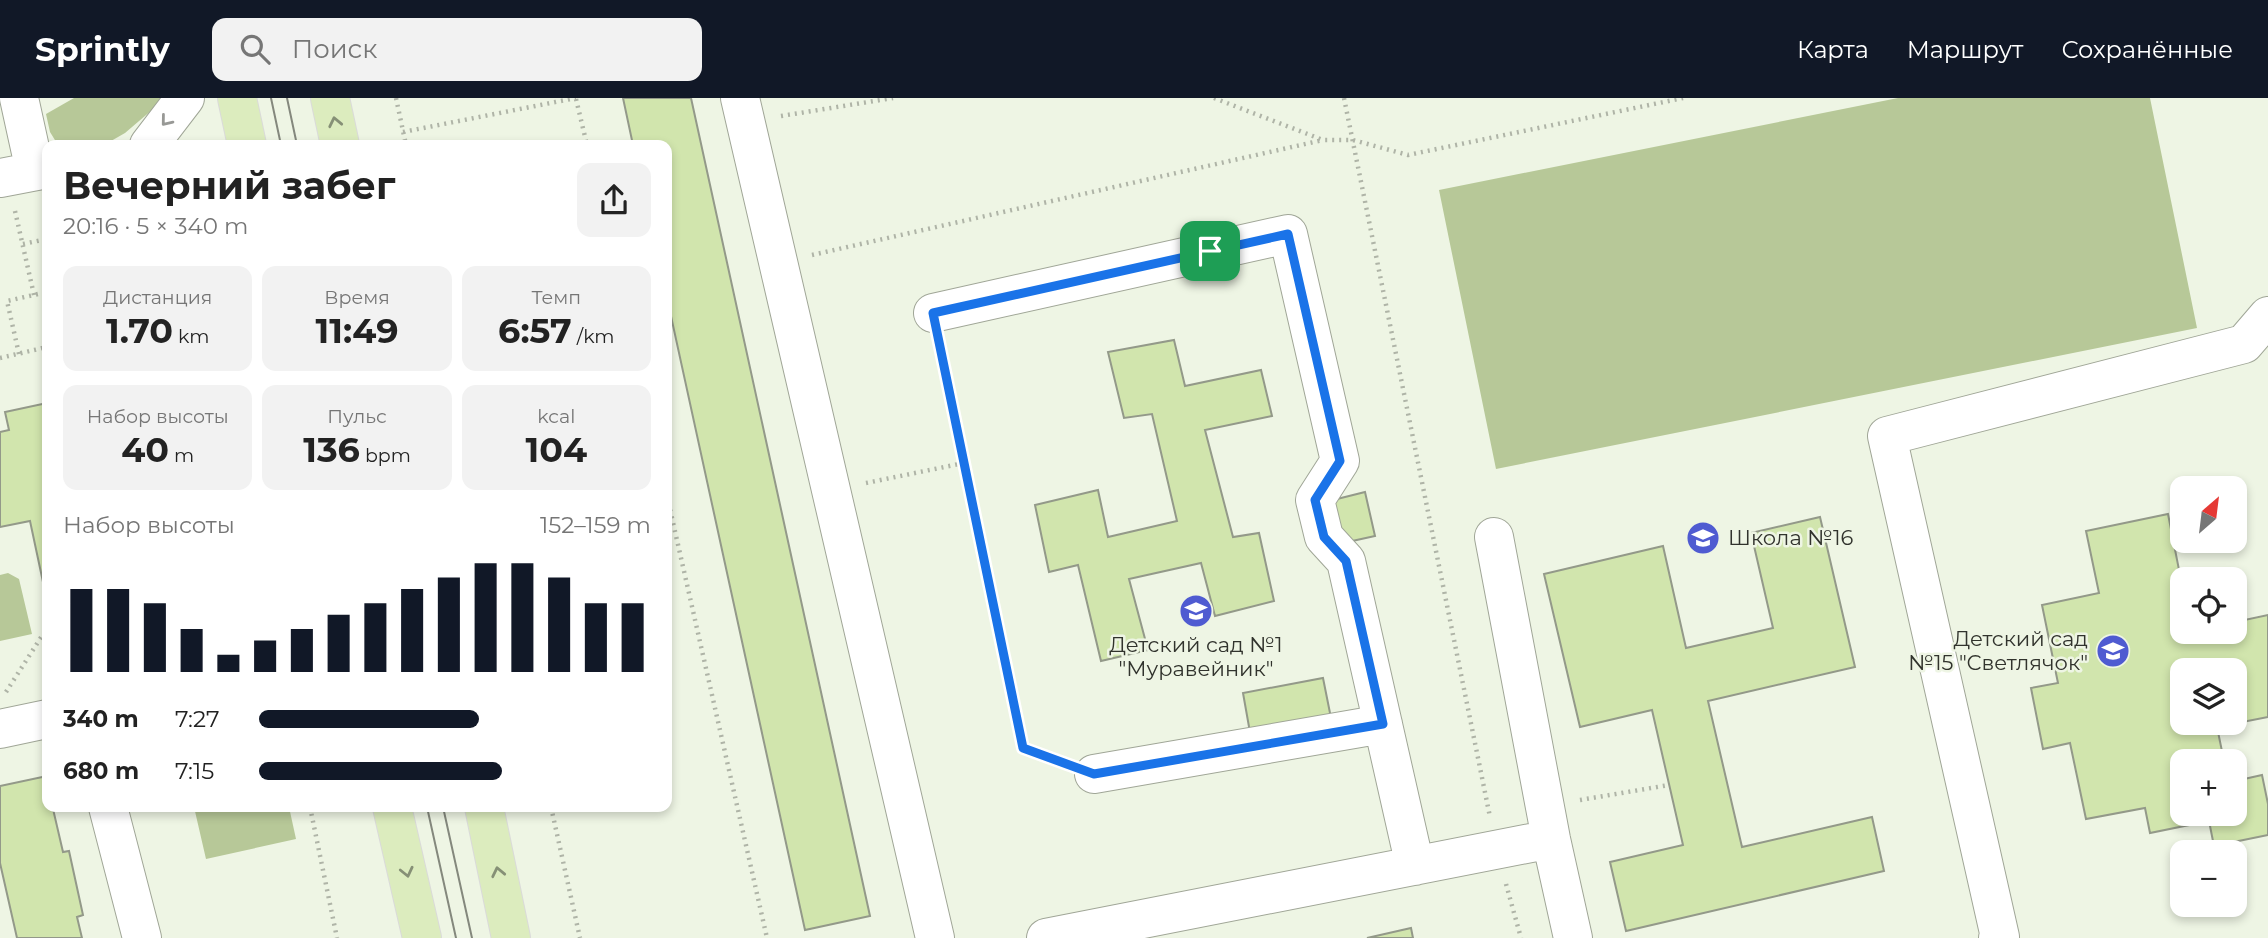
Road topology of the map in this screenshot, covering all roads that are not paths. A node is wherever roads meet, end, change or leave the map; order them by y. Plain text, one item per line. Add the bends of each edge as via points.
1 (19, 98) edge
2 (185, 98) edge
3 (237, 98) edge
4 (330, 98) edge
5 (743, 110) edge
6 (153, 140) edge
7 (246, 140) edge
8 (339, 140) edge
9 (22, 174) edge
10 (933, 313) road end
11 (2268, 316) edge
12 (1494, 537) dead end
13 (42, 720) edge
14 (1383, 724) junction
15 (0, 729) edge
16 (1094, 774) road end
17 (109, 812) edge
18 (393, 812) edge
19 (485, 812) edge
20 (1548, 823) junction
21 (1415, 866) junction
22 (1129, 930) edge
23 (142, 938) edge
24 (422, 938) edge
25 (511, 938) edge
26 (935, 938) edge
27 (1046, 938) edge
28 (1573, 938) edge
29 (1998, 938) edge

1 - 9 lane
2 -> 6 lane
3 - 7 main road
8 -> 4 main road
5 - 26 lane
10 - 14 lane via 1288,234 1340,461 1315,500 1324,537 1346,561
11 - 29 lane via 2244,344 1886,436
12 - 20 lane
13 - 15 lane
14 - 16 lane
14 - 21 lane
17 - 23 lane
18 -> 24 main road
25 -> 19 main road
20 - 21 lane via 1496,850
20 - 28 lane
21 - 22 lane
22 - 27 lane

